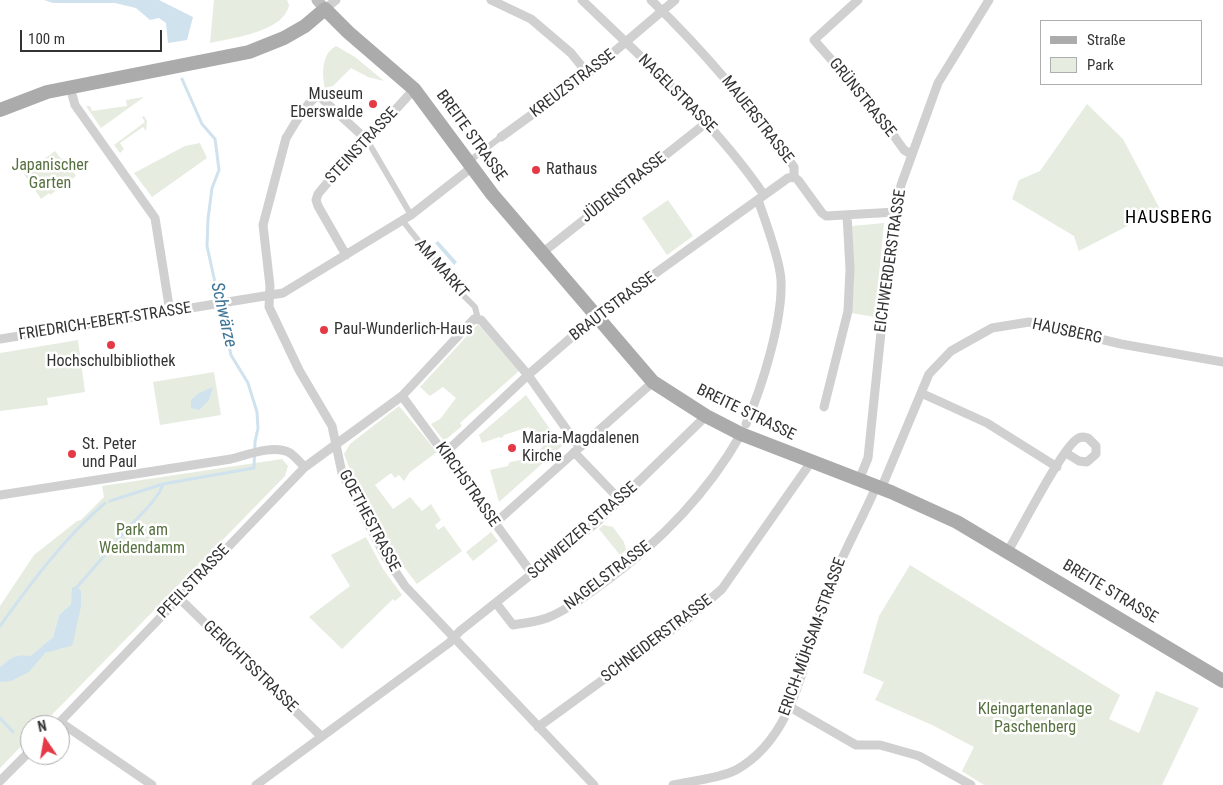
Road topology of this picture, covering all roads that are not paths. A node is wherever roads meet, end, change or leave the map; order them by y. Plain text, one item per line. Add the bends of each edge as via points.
1 (491, 0) edge
2 (582, 0) edge
3 (651, 0) edge
4 (675, 0) edge
5 (858, 0) edge
6 (984, 2) edge
7 (326, 3) edge
8 (663, 11) junction
9 (626, 44) junction
10 (588, 74) junction
11 (70, 87) junction
12 (414, 89) junction
13 (2, 105) edge
14 (706, 123) junction
15 (501, 137) joint
16 (367, 140) junction
17 (911, 154) junction
18 (470, 163) junction
19 (794, 177) junction
20 (761, 197) junction
21 (896, 212) junction
22 (411, 214) junction
23 (847, 215) junction
24 (402, 220) junction
25 (542, 253) junction
26 (346, 255) junction
27 (269, 296) junction
28 (170, 312) junction
29 (596, 316) junction
30 (478, 319) junction
31 (0, 339) edge
32 (1223, 362) edge
33 (528, 375) junction
34 (653, 382) junction
35 (920, 393) junction
36 (402, 396) junction
37 (824, 407) dead end
38 (706, 416) junction
39 (744, 429) junction
40 (336, 445) junction
41 (576, 449) junction
42 (445, 453) junction
43 (1066, 453) dead end
44 (810, 462) junction
45 (305, 467) junction
46 (1057, 467) junction
47 (859, 480) junction
48 (878, 488) junction
49 (0, 495) edge
50 (620, 501) junction
51 (494, 524) junction
52 (1008, 551) junction
53 (533, 575) junction
54 (179, 598) junction
55 (496, 603) junction
56 (454, 638) junction
57 (1223, 681) edge
58 (790, 707) junction
59 (67, 715) edge
60 (538, 727) junction
61 (70, 732) edge
62 (321, 736) junction
63 (20, 762) edge
64 (0, 781) edge
65 (152, 785) edge
66 (256, 785) edge
67 (594, 785) edge
68 (673, 785) edge
69 (971, 785) edge

1 - 10 street via 531,20 571,53
2 - 9 street, NAGELSTRASSE
3 - 8 street, MAUERSTRASSE
4 - 8 street, KREUZSTRASSE
5 - 17 street, GRÜNSTRASSE via 814,40 874,108 904,150
6 - 17 street, EICHWERDERSTRASSE via 938,83
7 - 11 main road via 305,26 249,52
7 - 12 main road, BREITE STRASSE via 348,32
8 - 9 street, KREUZSTRASSE
8 - 19 street, MAUERSTRASSE via 752,110 794,167
9 - 10 street, KREUZSTRASSE
9 - 14 street, NAGELSTRASSE
10 - 15 street, KREUZSTRASSE
11 - 13 main road
11 - 28 street via 75,105 155,218
12 - 16 street, STEINSTRASSE
12 - 18 main road, BREITE STRASSE
14 - 20 street, NAGELSTRASSE via 738,158
14 - 25 street, JÜDENSTRASSE
15 - 18 street, KREUZSTRASSE
16 - 22 street
16 - 26 street, STEINSTRASSE via 342,164 316,200
16 - 27 street, GOETHESTRASSE via 323,97 312,99 286,138 263,225
17 - 21 street, EICHWERDERSTRASSE
18 - 22 street, FRIEDRICH-EBERT-STRASSE
18 - 25 main road, BREITE STRASSE
19 - 20 street, BRAUTSTRASSE
19 - 23 street, MAUERSTRASSE via 826,216
20 - 29 street, BRAUTSTRASSE
20 - 39 street, NAGELSTRASSE via 781,279 779,309 770,352
21 - 23 street, MAUERSTRASSE
21 - 47 street, EICHWERDERSTRASSE via 868,458
22 - 24 street, FRIEDRICH-EBERT-STRASSE
23 - 37 street via 848,311
24 - 26 street, FRIEDRICH-EBERT-STRASSE
24 - 30 street, AM MARKT via 475,307
25 - 29 main road, BREITE STRASSE
26 - 27 street, FRIEDRICH-EBERT-STRASSE via 283,293
27 - 28 street, FRIEDRICH-EBERT-STRASSE
27 - 40 street, GOETHESTRASSE via 272,313 299,370 332,426
28 - 31 street, FRIEDRICH-EBERT-STRASSE
29 - 33 street, BRAUTSTRASSE
29 - 34 main road, BREITE STRASSE
30 - 33 street
30 - 36 street, PFEILSTRASSE via 474,319
32 - 35 street, HAUSBERG via 1121,344 1029,322 986,330 951,351 929,374
33 - 41 street
33 - 42 street, BRAUTSTRASSE
34 - 38 main road, BREITE STRASSE
34 - 41 street
35 - 46 street via 987,424
35 - 48 street, HAUSBERG
36 - 40 street, PFEILSTRASSE
36 - 42 street, KIRCHSTRASSE
38 - 39 main road, BREITE STRASSE
38 - 50 street, SCHWEIZER STRASSE
39 - 44 main road, BREITE STRASSE
39 - 55 street, NAGELSTRASSE via 703,491 628,566 587,595 545,619 513,625
40 - 45 street, PFEILSTRASSE
40 - 56 street, GOETHESTRASSE via 342,473 394,571
41 - 50 street
41 - 51 street
42 - 51 street, KIRCHSTRASSE
43 - 46 street
44 - 47 main road, BREITE STRASSE
44 - 60 street, SCHNEIDERSTRASSE via 722,589 691,616
45 - 49 street via 284,451 262,452
45 - 54 street, PFEILSTRASSE
46 - 52 street
47 - 48 main road, BREITE STRASSE
48 - 52 main road, BREITE STRASSE via 940,514
48 - 58 street, ERICH-MÜHSAM-STRASSE via 824,599
50 - 53 street, SCHWEIZER STRASSE
51 - 53 street, KIRCHSTRASSE
52 - 57 main road, BREITE STRASSE
53 - 55 street, SCHWEIZER STRASSE
54 - 59 street, PFEILSTRASSE
54 - 62 street, GERICHTSSTRASSE
55 - 56 street, SCHWEIZER STRASSE
56 - 60 street, GOETHESTRASSE
56 - 62 street, SCHWEIZER STRASSE
58 - 68 street, ERICH-MÜHSAM-STRASSE via 759,752 734,771
58 - 69 street via 856,745 880,745 919,756
60 - 67 street, GOETHESTRASSE
61 - 65 street
62 - 66 street, SCHWEIZER STRASSE
63 - 64 street

